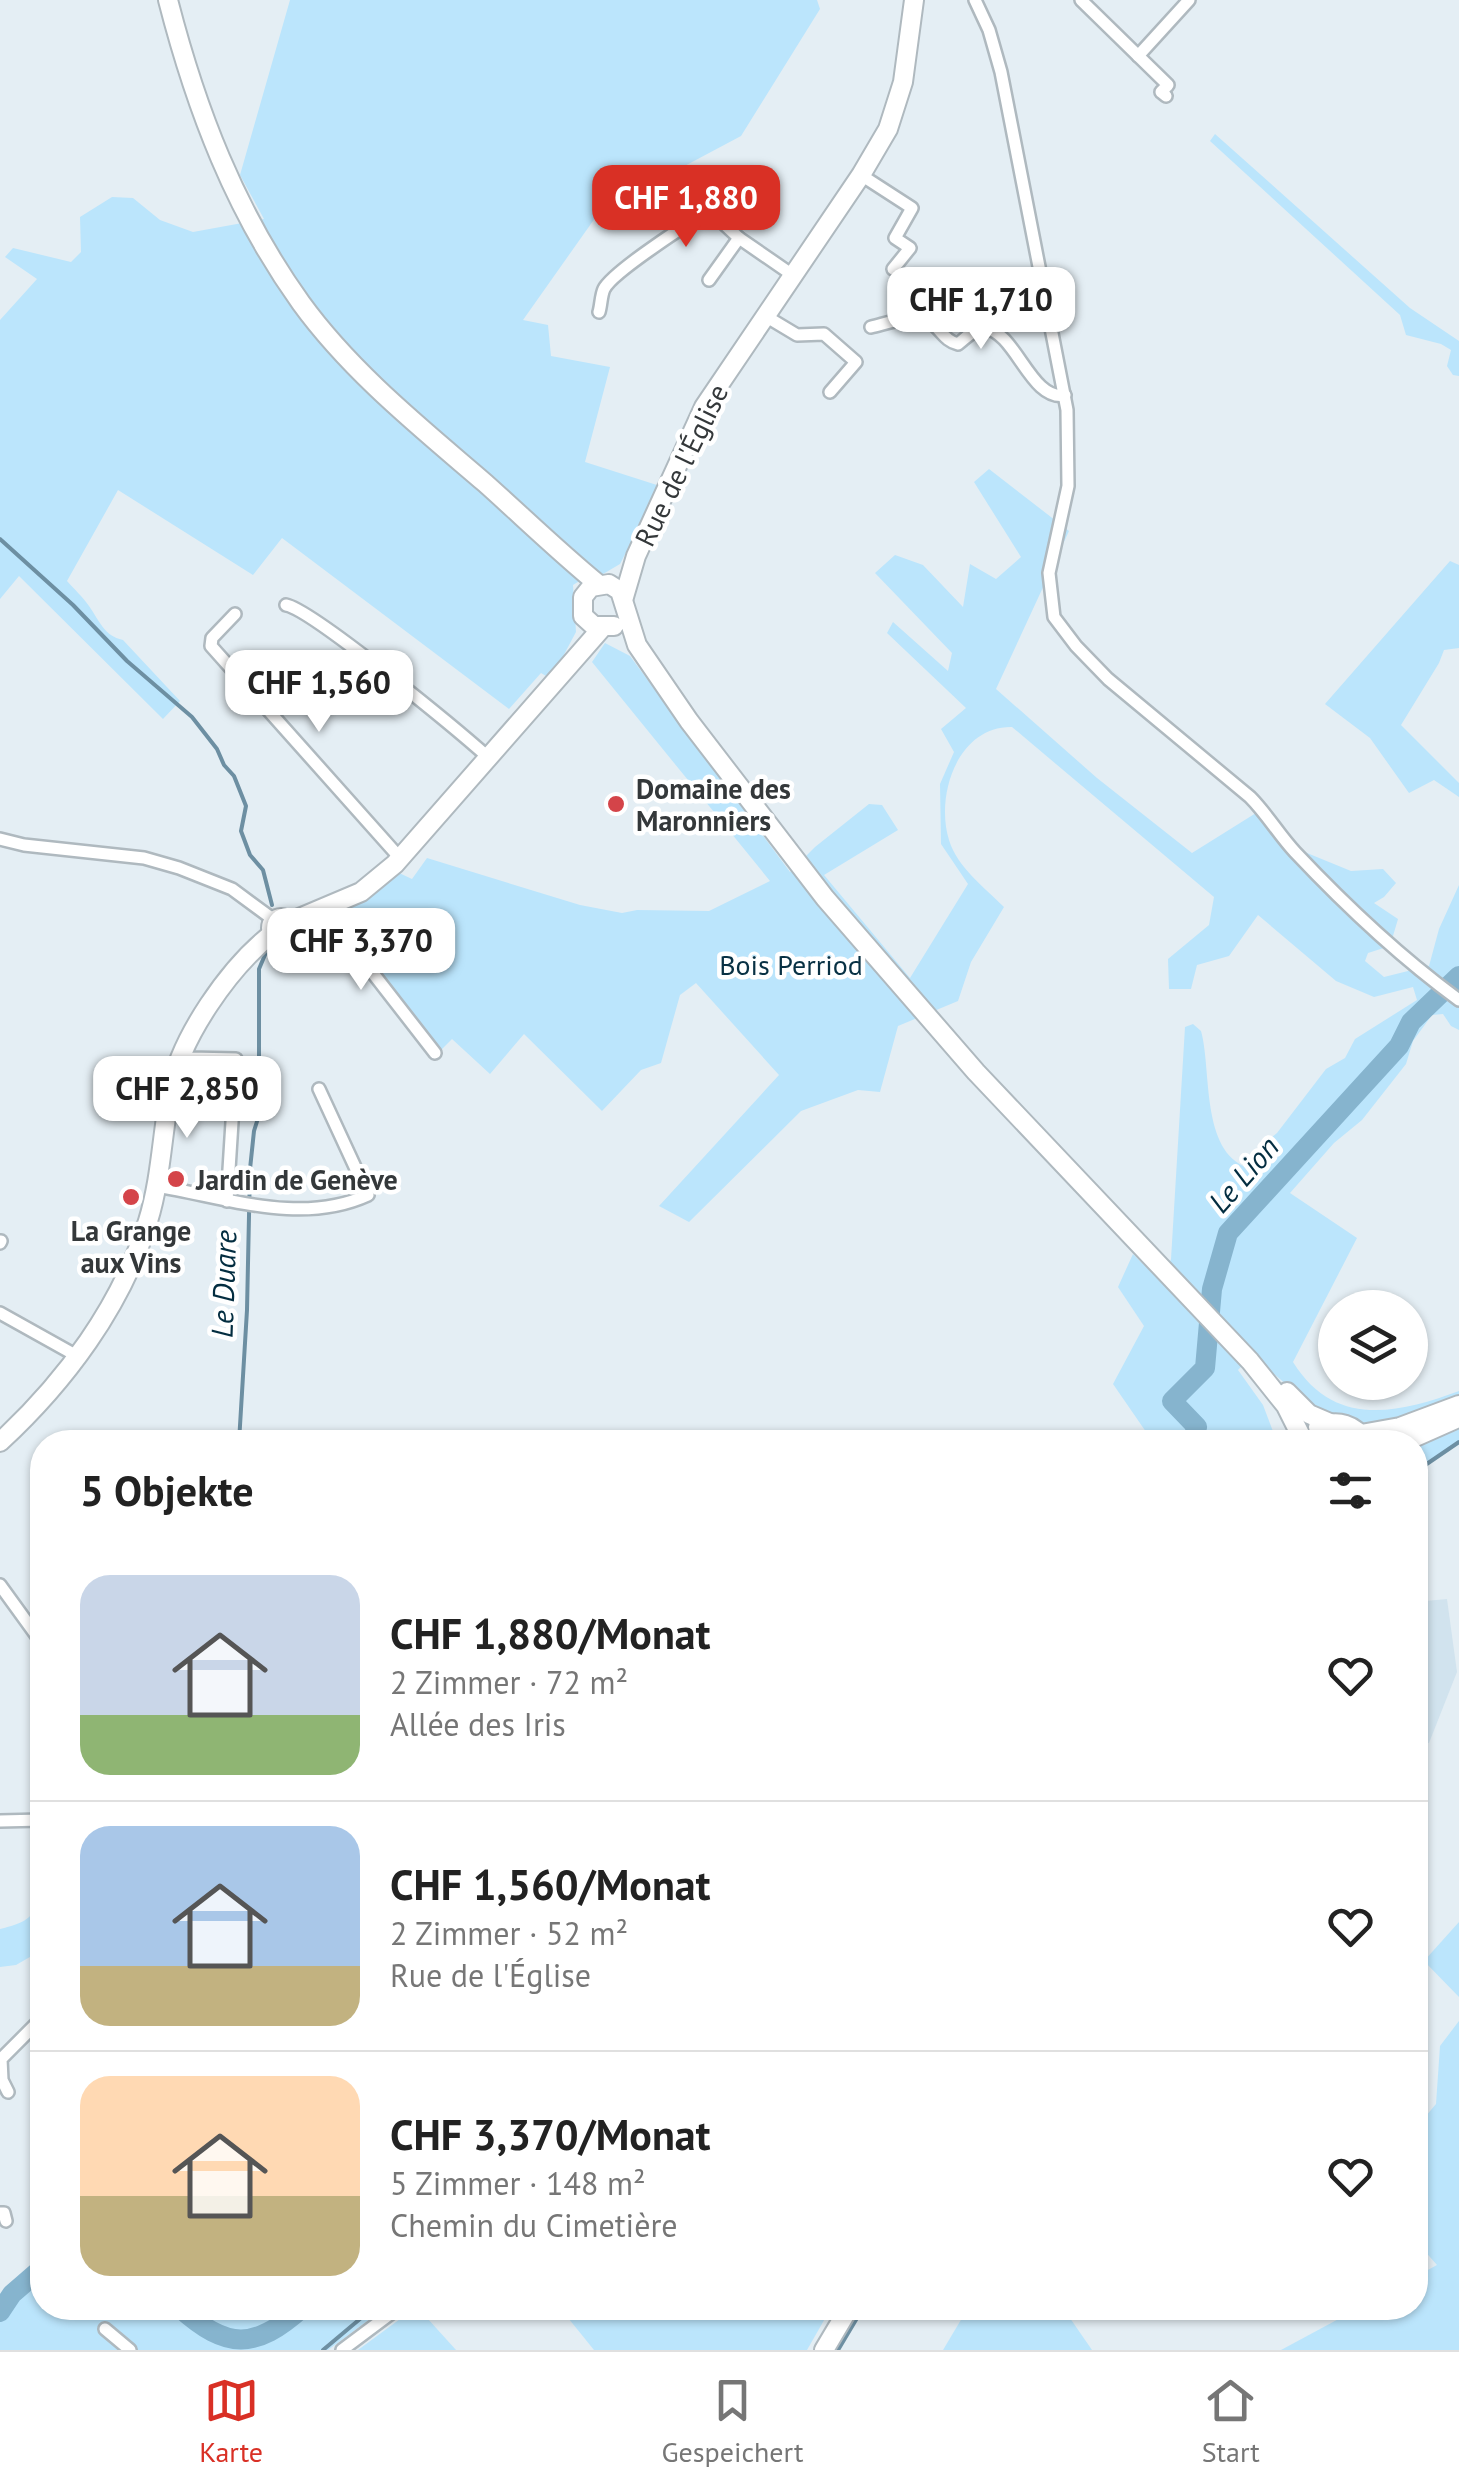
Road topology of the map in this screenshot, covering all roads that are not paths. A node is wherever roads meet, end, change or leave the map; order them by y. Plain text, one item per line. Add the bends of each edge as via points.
1 (168, 0) edge
2 (914, 0) edge
3 (975, 0) edge
4 (1082, 0) edge
5 (1188, 0) edge
6 (1138, 56) junction
7 (1166, 96) dead end
8 (861, 176) junction
9 (756, 180) dead end
10 (710, 211) junction
11 (740, 238) junction
12 (893, 269) dead end
13 (794, 276) junction
14 (709, 280) dead end
15 (600, 312) dead end
16 (766, 316) junction
17 (871, 327) dead end
18 (830, 392) dead end
19 (1066, 395) junction
20 (636, 556) junction
21 (592, 594) junction
22 (286, 605) dead end
23 (235, 614) dead end
24 (616, 616) junction
25 (572, 658) junction
26 (490, 758) junction
27 (0, 839) edge
28 (400, 858) junction
29 (323, 908) junction
30 (279, 925) junction
31 (1449, 992) edge
32 (435, 1053) dead end
33 (182, 1054) junction
34 (320, 1088) dead end
35 (156, 1186) junction
36 (228, 1200) junction
37 (0, 1313) edge
38 (78, 1356) junction
39 (1250, 1361) junction
40 (1459, 1405) edge
41 (1459, 1417) edge
42 (1330, 1423) junction
43 (1299, 1430) edge
44 (1315, 1430) edge
45 (1355, 1430) edge
46 (1390, 1430) edge
47 (1428, 1431) edge
48 (0, 1442) edge
49 (0, 1586) edge
50 (30, 1627) edge
51 (30, 1820) edge
52 (0, 1821) edge
53 (30, 2030) edge
54 (8, 2092) dead end
55 (382, 2320) edge
56 (842, 2320) edge
57 (105, 2329) dead end
58 (130, 2350) edge
59 (342, 2350) edge
60 (824, 2350) edge

1 - 21 main road via 211,141 244,211 303,306 376,386 561,554
2 - 8 main road, Rue de l'Église via 898,105
3 - 19 street via 1001,72
4 - 6 street
5 - 6 street
6 - 7 street via 1168,85 1161,92
8 - 12 street via 912,208 896,238 910,248
8 - 13 main road, Rue de l'Église
9 - 10 street
10 - 11 street
10 - 15 street via 604,288
11 - 13 street
11 - 14 street
13 - 16 main road, Rue de l'Église
16 - 18 street via 797,335 824,334 856,362
16 - 20 main road, Rue de l'Église via 698,417
17 - 19 street via 922,317 958,344 984,328 1028,367 1042,391
19 - 31 street via 1070,466 1048,587 1060,627 1108,678 1250,797 1292,849
20 - 21 main road, Rue de l'Église
20 - 24 main road, Rue de l'Église
21 - 24 main road
21 - 24 main road via 614,586
21 - 25 main road, Rue de l'Église
22 - 26 street
23 - 28 street via 211,646
24 - 25 main road, Rue de l'Église
24 - 39 main road via 837,912 946,1039
25 - 26 main road, Rue de l'Église
26 - 28 main road, Rue de l'Église
27 - 30 street via 180,868 232,889
28 - 29 main road, Rue de l'Église via 361,892
29 - 30 main road, Rue de l'Église
29 - 32 street
30 - 33 main road, Rue de l'Église via 226,985
33 - 35 main road, Rue de l'Église
33 - 36 street via 236,1059
34 - 36 street via 368,1194 333,1208
35 - 36 street
35 - 38 main road, Rue de l'Église via 132,1260
37 - 38 street
38 - 48 main road, Rue de l'Église
39 - 42 main road via 1309,1414
39 - 43 main road
40 - 46 main road
41 - 47 main road
42 - 44 main road
42 - 45 main road
49 - 50 street
51 - 52 street
53 - 54 street via 1,2059
55 - 59 street
56 - 60 main road
57 - 58 street

